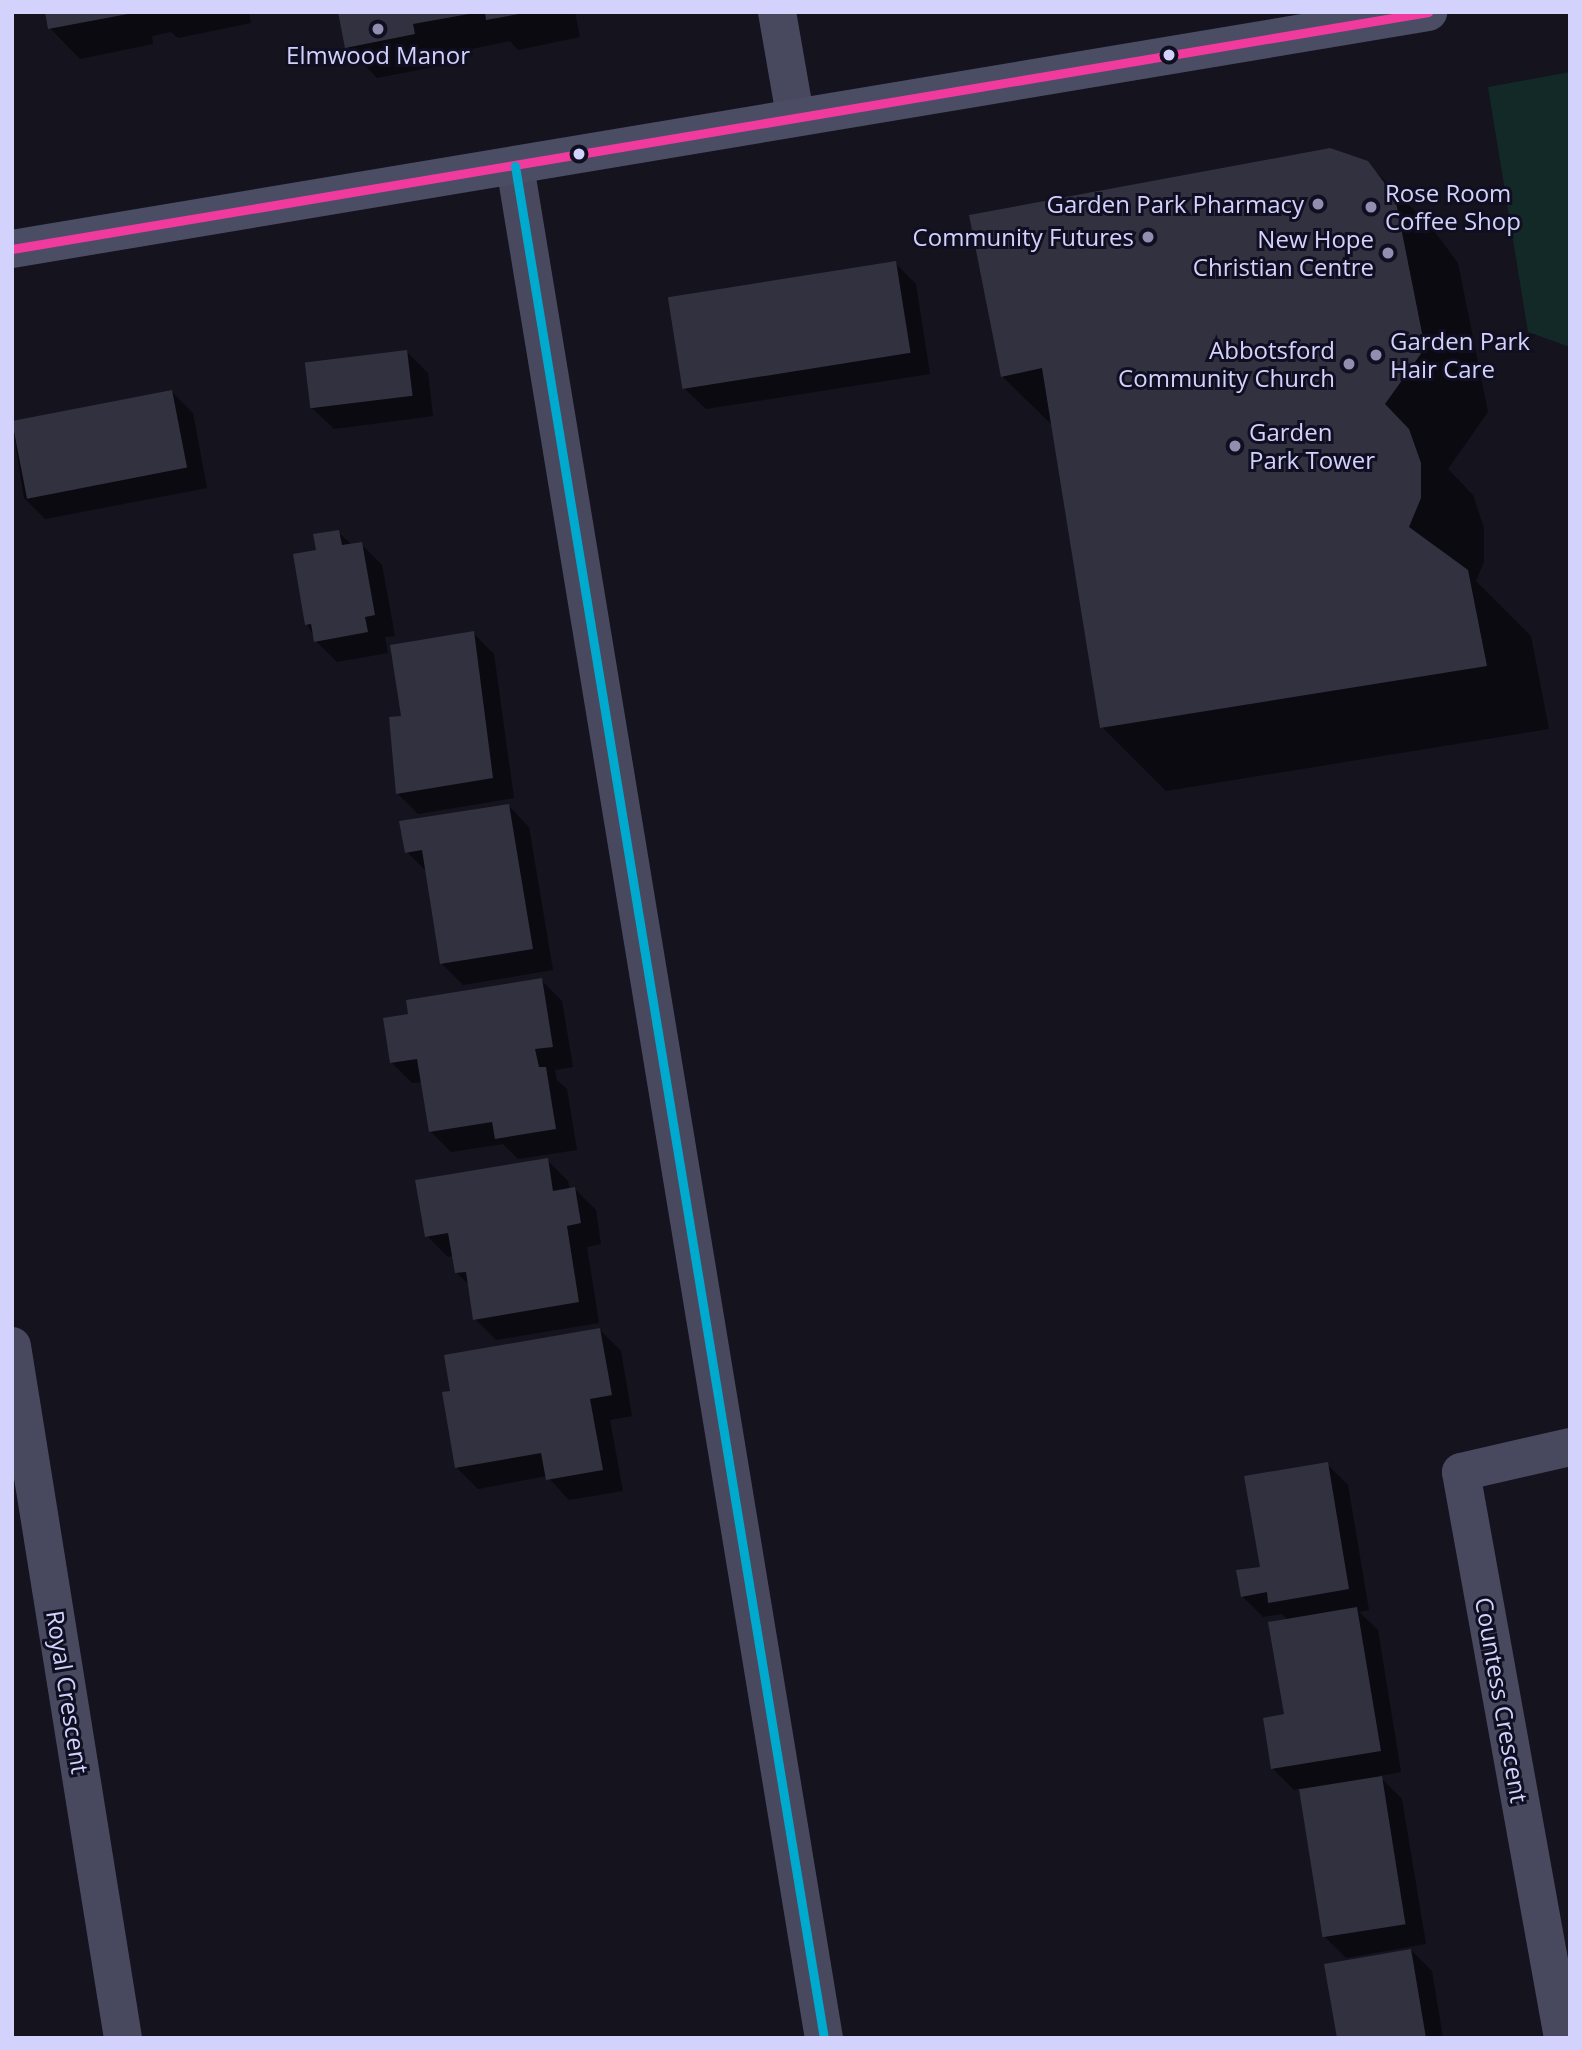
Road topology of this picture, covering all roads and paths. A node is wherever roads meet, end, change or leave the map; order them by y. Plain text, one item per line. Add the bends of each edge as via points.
1 (777, 12) edge
2 (1428, 12) edge
3 (794, 115) junction
4 (515, 166) junction
5 (12, 249) edge
6 (12, 1346) edge
7 (1570, 1447) edge
8 (123, 2038) edge
9 (824, 2038) edge
10 (1563, 2038) edge

1 - 3 street
2 - 3 main road
3 - 4 main road
4 - 5 main road
4 - 9 street
6 - 8 street, Royal Crescent
7 - 10 street, Countess Crescent via 1461,1472

